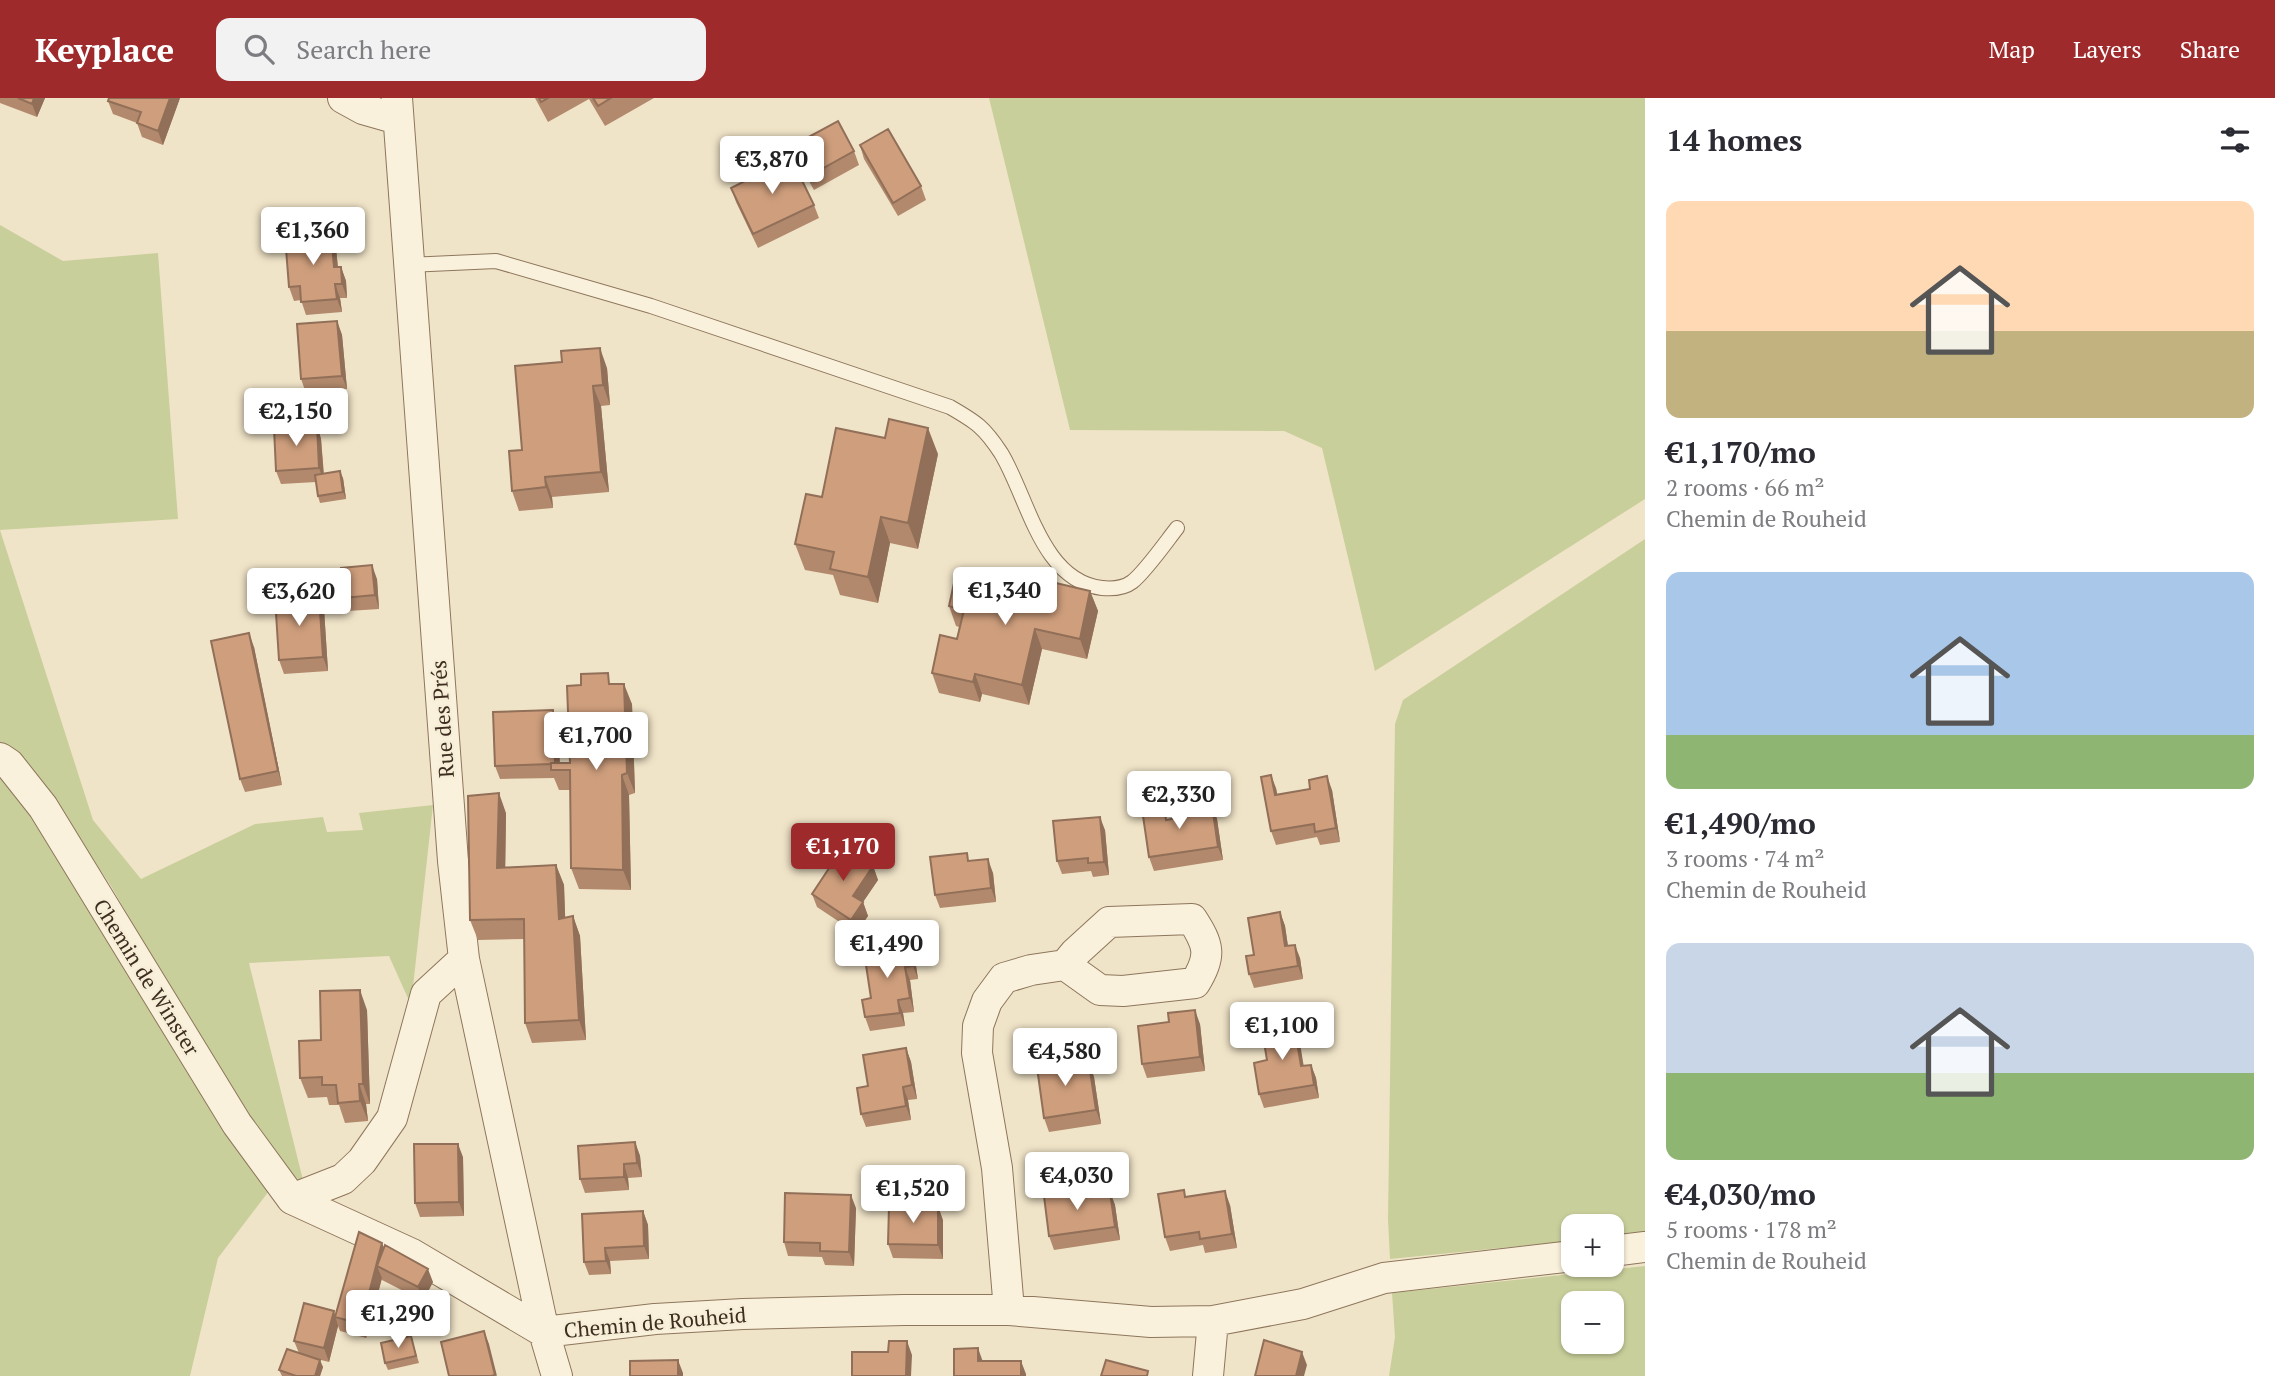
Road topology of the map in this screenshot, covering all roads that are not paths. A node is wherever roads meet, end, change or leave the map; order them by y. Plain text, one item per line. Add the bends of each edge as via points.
1 (343, 98) edge
2 (397, 109) edge
3 (408, 265) junction
4 (1177, 528) dead end
5 (0, 758) edge
6 (464, 960) junction
7 (1065, 965) dead end
8 (292, 1199) junction
9 (1645, 1247) edge
10 (1624, 1250) edge
11 (1561, 1257) edge
12 (1009, 1310) junction
13 (1213, 1321) junction
14 (544, 1332) junction
15 (557, 1376) edge
16 (1208, 1376) edge

1 - 2 street via 363,108
2 - 3 street, Rue des Prés
3 - 4 lane via 496,261 651,306 950,407 982,426 1002,455 1050,555 1063,570 1090,587 1112,589 1132,582
3 - 6 street, Rue des Prés
5 - 8 street, Chemin de Winster via 43,807 237,1124
6 - 8 street via 426,994 392,1118 362,1161 343,1179
6 - 14 street, Rue des Prés
7 - 12 street via 1004,978 987,1000 978,1026 976,1054 997,1168
8 - 14 street, Chemin de Rouheid via 412,1254
9 - 10 street
11 - 13 street, Chemin de Rouheid via 1384,1278 1303,1304
12 - 13 street, Chemin de Rouheid via 1152,1322
12 - 14 street, Chemin de Rouheid via 743,1314
13 - 16 street
14 - 15 street, Rue des Prés

